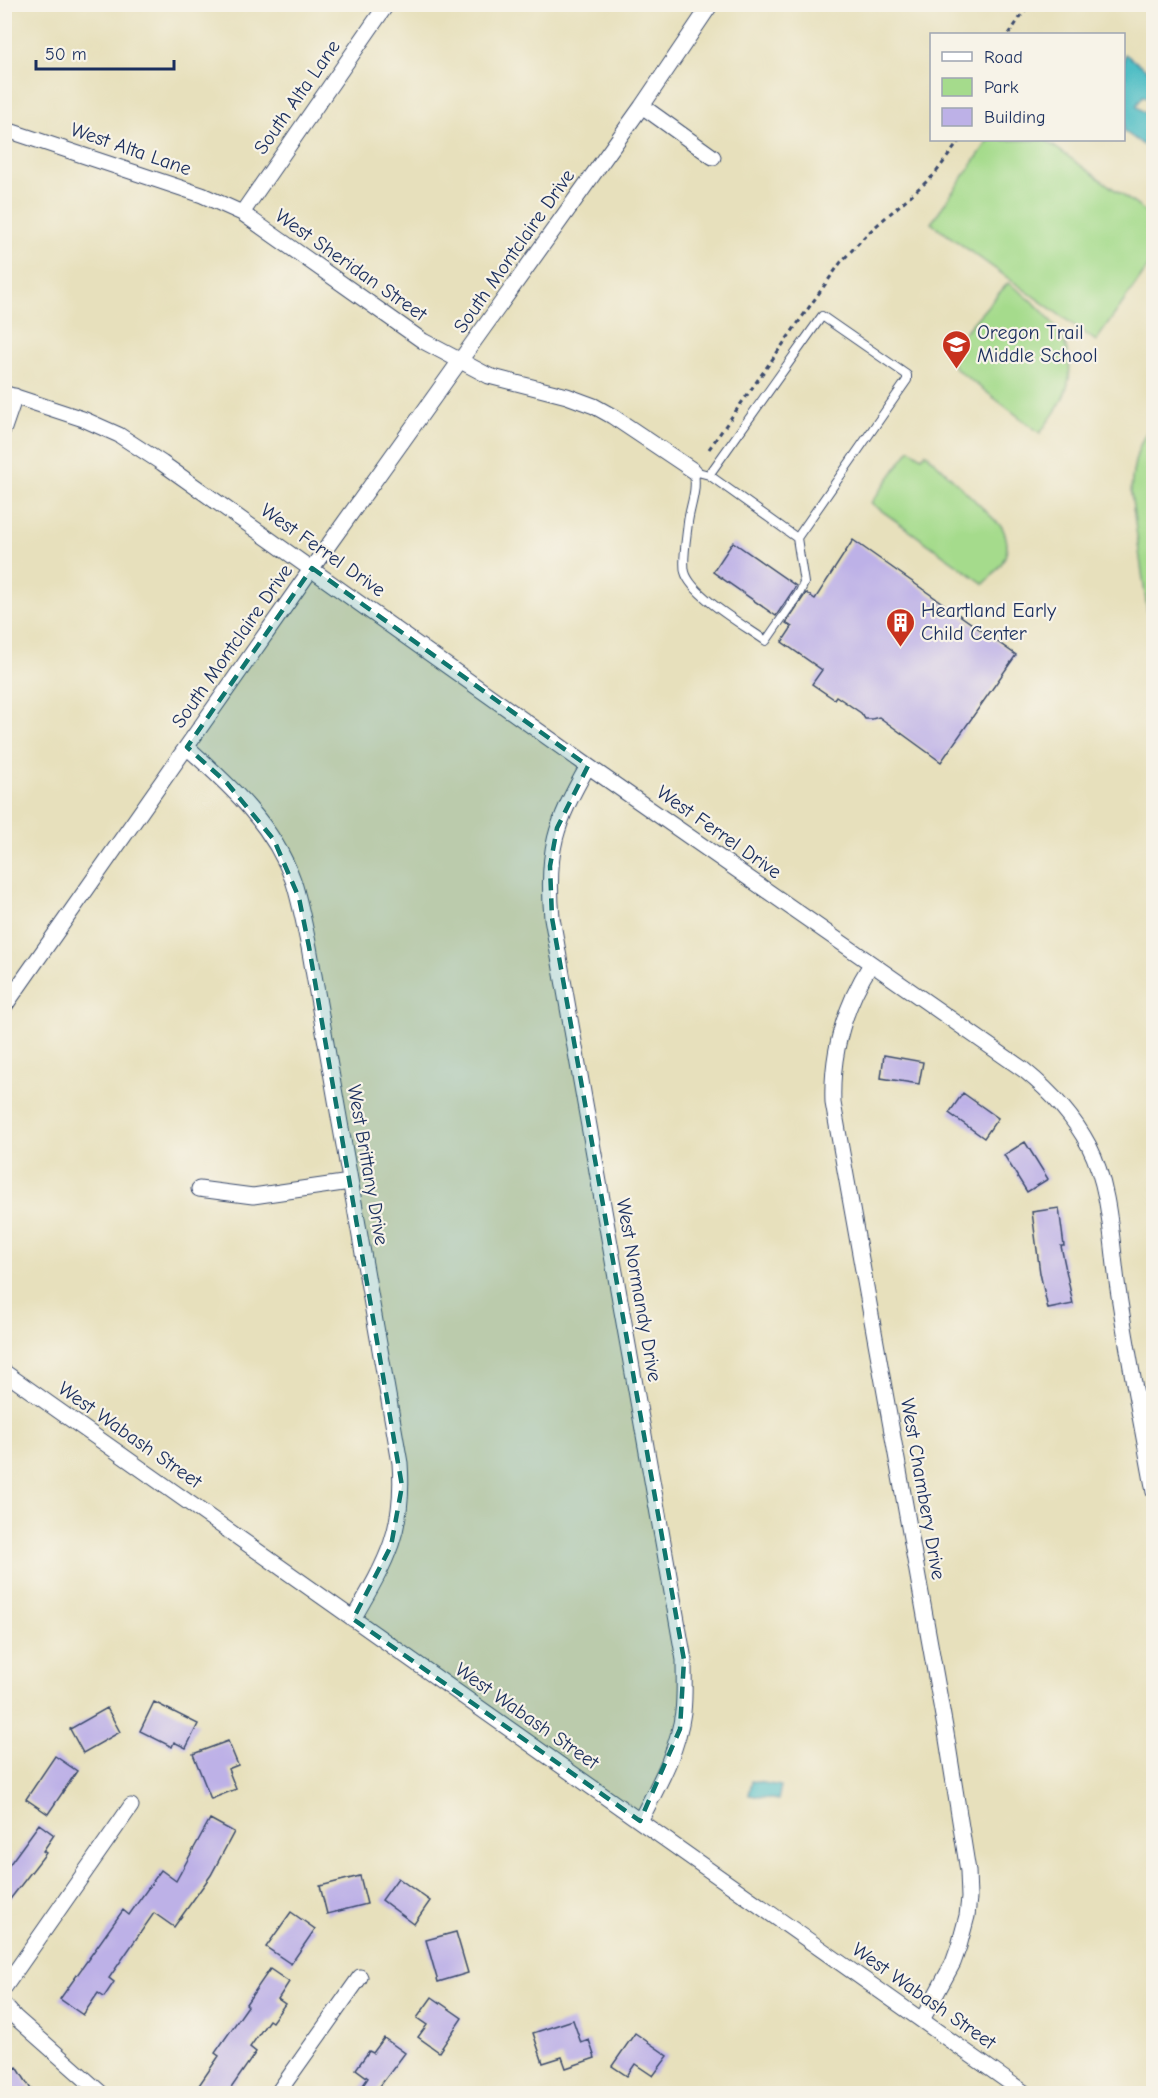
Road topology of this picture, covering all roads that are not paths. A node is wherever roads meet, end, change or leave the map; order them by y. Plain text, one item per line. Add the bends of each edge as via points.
1 (387, 4) edge
2 (711, 4) edge
3 (642, 106) junction
4 (4, 129) edge
5 (713, 157) dead end
6 (242, 213) junction
7 (460, 362) junction
8 (10, 394) edge
9 (4, 428) edge
10 (694, 471) junction
11 (709, 475) junction
12 (797, 538) junction
13 (312, 568) junction
14 (187, 747) junction
15 (588, 766) junction
16 (871, 964) junction
17 (4, 1007) edge
18 (350, 1182) junction
19 (199, 1189) dead end
20 (4, 1372) edge
21 (1154, 1492) edge
22 (353, 1619) junction
23 (131, 1806) dead end
24 (640, 1821) junction
25 (360, 1977) dead end
26 (4, 1988) edge
27 (4, 2005) edge
28 (922, 2020) junction
29 (102, 2094) edge
30 (277, 2094) edge
31 (1026, 2094) edge

1 - 6 street, South Alta Lane
2 - 3 street, South Montclaire Drive
3 - 5 street
3 - 7 street, South Montclaire Drive
4 - 6 street, West Alta Lane via 202,195
6 - 7 street, West Sheridan Street via 423,341
7 - 10 street, West Sheridan Street via 489,376 594,406
7 - 13 street, South Montclaire Drive
8 - 9 street
8 - 13 street, West Ferrel Drive via 119,435
10 - 11 lane
10 - 12 lane via 696,488 688,520 684,571 690,584 706,598 766,641 804,583
11 - 12 lane
11 - 12 lane via 822,316 907,375
13 - 14 street, South Montclaire Drive
13 - 15 street, West Ferrel Drive
14 - 17 street, South Montclaire Drive
14 - 18 street, West Brittany Drive via 263,823 292,878 309,947
15 - 16 street, West Ferrel Drive
15 - 24 street, West Normandy Drive via 557,828 549,875 552,918 684,1660 680,1728 670,1762
16 - 21 street, West Ferrel Drive via 1049,1090 1089,1145 1105,1191 1118,1292
16 - 28 street, West Chambery Drive via 843,1019 833,1066 833,1103 969,1871 967,1916 959,1946
18 - 19 street via 253,1196
18 - 22 street, West Brittany Drive via 402,1486 392,1546
20 - 22 street, West Wabash Street
22 - 24 street, West Wabash Street
23 - 26 street
24 - 28 street, West Wabash Street
25 - 30 street
27 - 29 street
28 - 31 street, West Wabash Street

